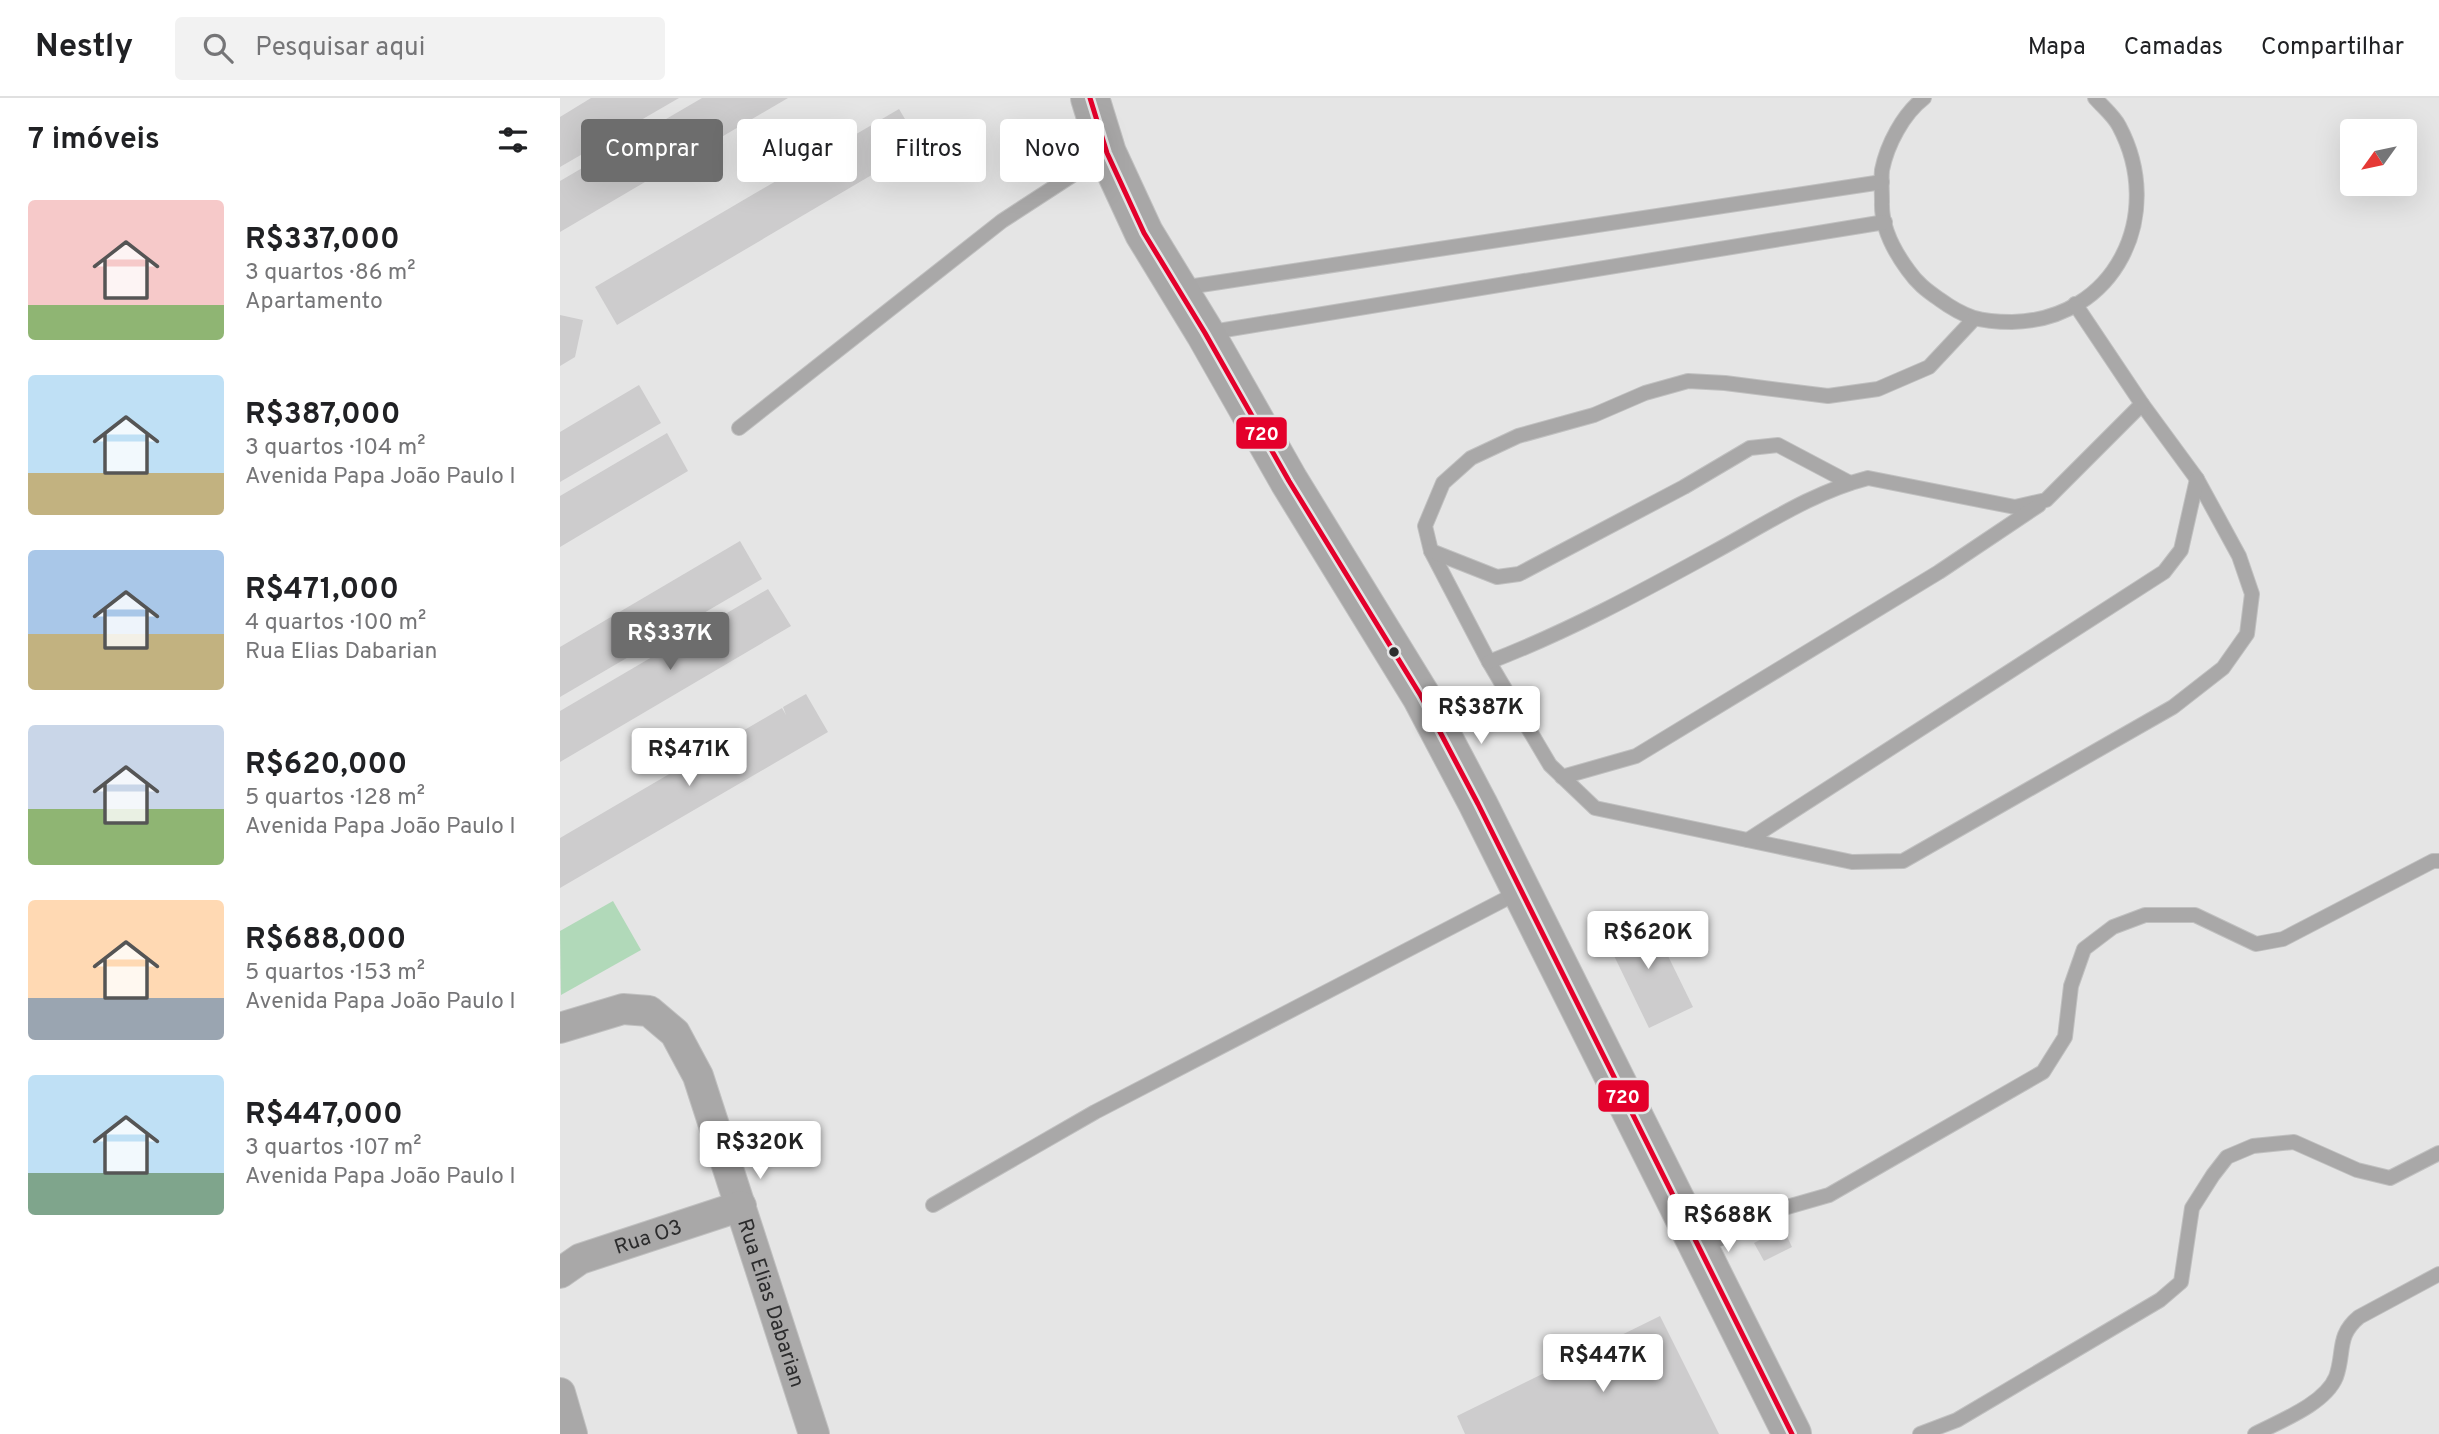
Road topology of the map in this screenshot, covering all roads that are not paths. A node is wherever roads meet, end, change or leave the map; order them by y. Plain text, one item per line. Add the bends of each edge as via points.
1 (1090, 98) edge
2 (1924, 98) edge
3 (2095, 98) edge
4 (1107, 153) junction
5 (1882, 182) junction
6 (1885, 222) junction
7 (1177, 288) junction
8 (2075, 304) junction
9 (1973, 320) junction
10 (1205, 333) junction
11 (2143, 404) junction
12 (739, 428) dead end
13 (2197, 479) junction
14 (1850, 483) junction
15 (2046, 500) junction
16 (1431, 551) junction
17 (1489, 662) junction
18 (1562, 777) junction
19 (1748, 840) junction
20 (2439, 861) edge
21 (1520, 891) junction
22 (560, 1028) edge
23 (2439, 1153) edge
24 (933, 1205) dead end
25 (741, 1206) junction
26 (1742, 1220) joint
27 (1695, 1241) junction
28 (560, 1273) edge
29 (2439, 1274) edge
30 (560, 1393) edge
31 (572, 1434) edge
32 (814, 1434) edge
33 (1792, 1434) edge
34 (1920, 1434) edge
35 (2255, 1434) edge

1 - 4 main road
2 - 5 lane via 1894,135
3 - 8 lane via 2118,124 2135,162 2138,204 2129,245 2106,280
4 - 7 main road via 1144,233
4 - 12 lane via 1002,221
5 - 6 lane
5 - 7 lane
6 - 9 lane via 1894,250 1918,285
6 - 10 lane
7 - 10 main road
8 - 9 lane via 2034,321
8 - 11 lane
9 - 16 lane via 1929,367 1878,389 1828,396 1688,381 1518,436 1471,458 1443,483 1425,526
10 - 21 main road via 1421,696
11 - 13 lane
11 - 15 lane
13 - 19 lane via 2181,550 2164,572
13 - 19 lane via 2239,556 2252,594 2247,634 2224,668 2173,707 1903,861 1852,862
14 - 15 lane via 1868,478 2015,507
14 - 16 lane via 1777,445 1750,448 1684,488 1519,574 1497,577
14 - 17 lane via 1814,497 1614,607
15 - 18 lane via 1939,572 1636,756
16 - 17 lane
17 - 18 lane via 1550,765
18 - 19 lane via 1595,808
20 - 26 lane via 2283,939 2256,944 2195,915 2145,915 2113,927 2084,949 2071,986 2065,1037 2043,1072 1829,1195
21 - 24 lane via 1095,1112
21 - 27 main road
22 - 25 street, Rua Elias Dabarian via 623,1009 649,1011 675,1033 698,1076
23 - 34 lane via 2390,1178 2357,1170 2294,1142 2253,1146 2227,1157 2192,1208 2181,1282 2161,1300 1957,1420
25 - 28 street, Rua O3 via 580,1259
25 - 32 street, Rua Elias Dabarian
26 - 27 street
27 - 33 main road
29 - 35 lane via 2359,1317 2344,1334 2335,1379 2322,1398
30 - 31 street

